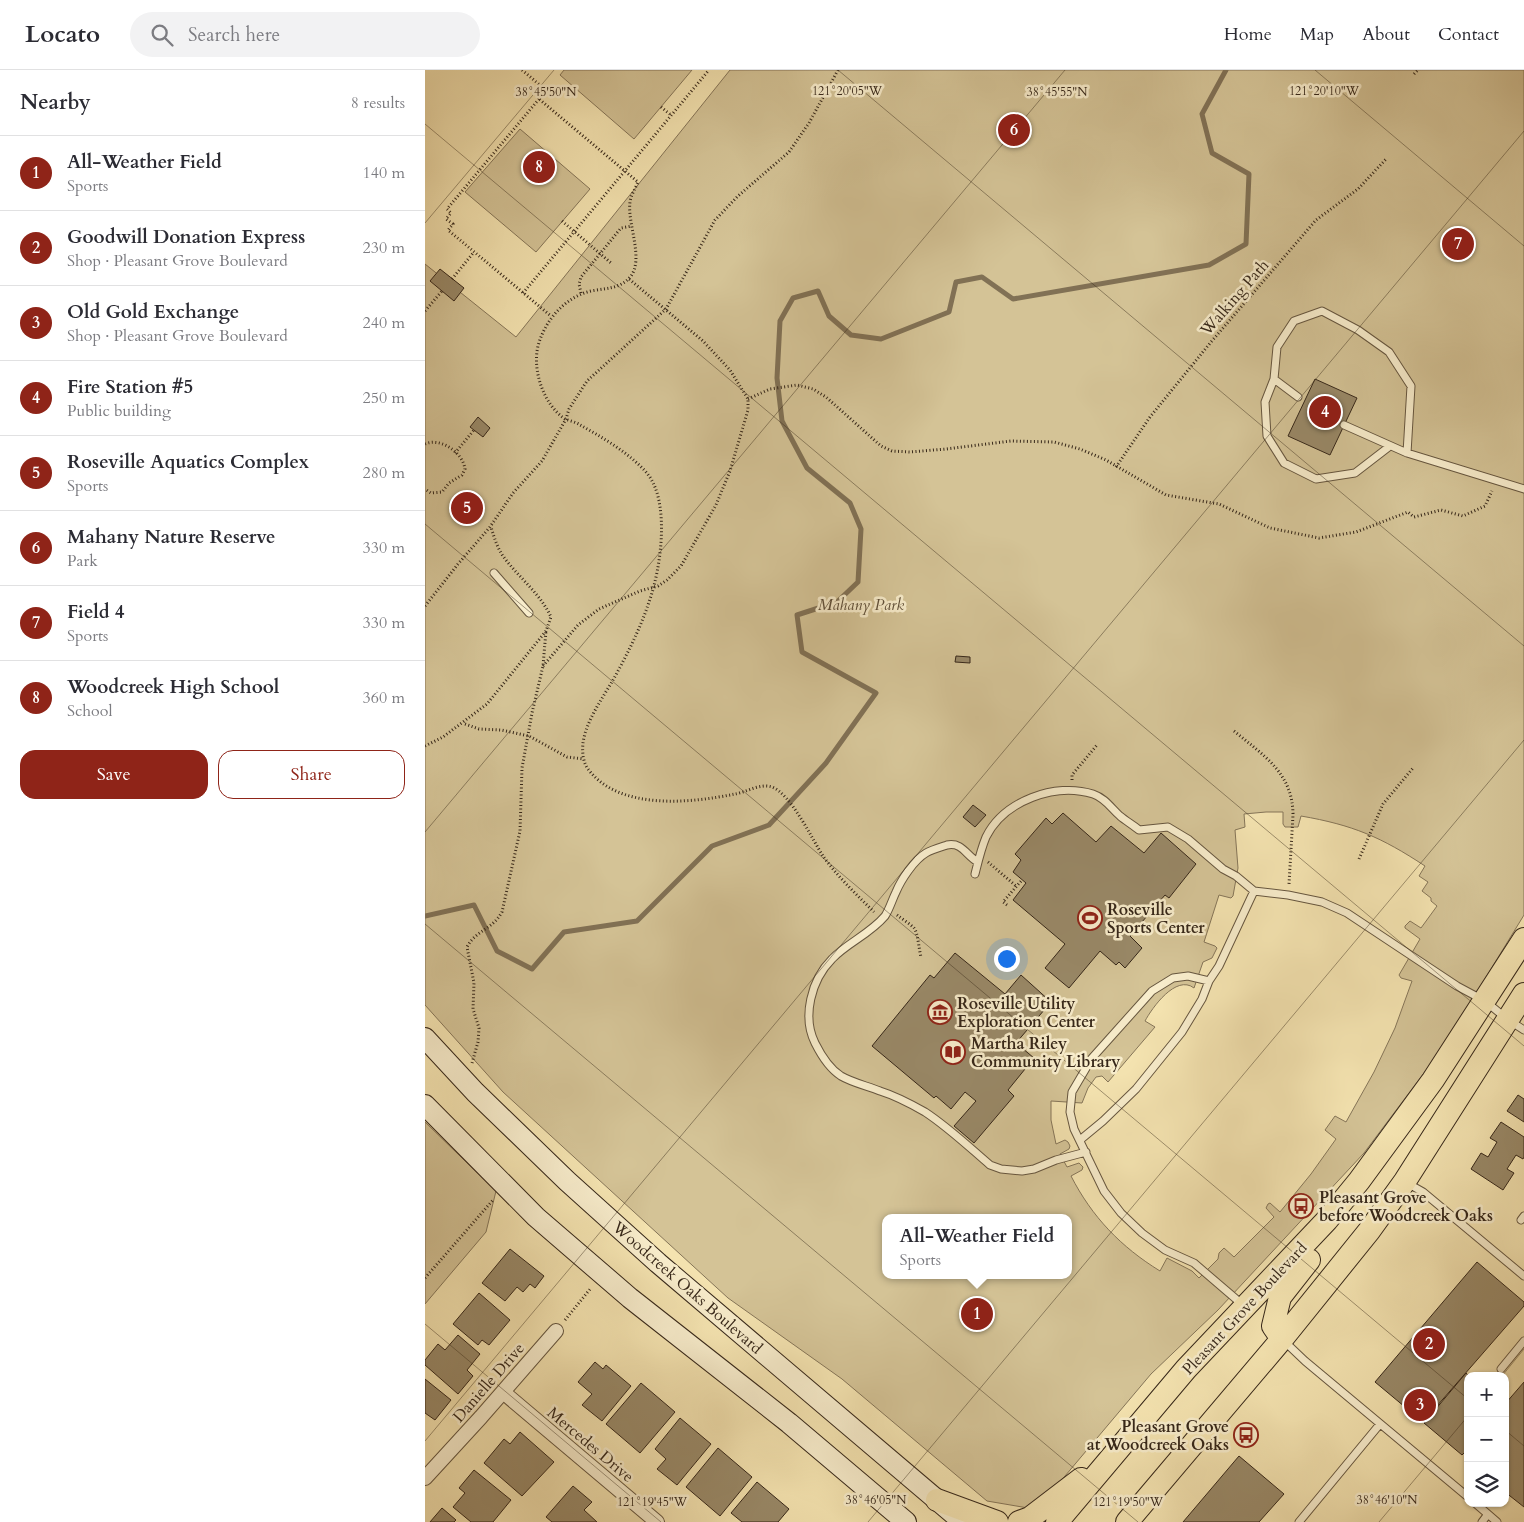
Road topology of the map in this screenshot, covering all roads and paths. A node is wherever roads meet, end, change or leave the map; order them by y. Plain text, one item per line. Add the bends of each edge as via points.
1 (521, 70) edge
2 (709, 70) edge
3 (838, 70) edge
4 (1418, 70) edge
5 (1414, 74) dead end
6 (539, 99) junction
7 (661, 107) dead end
8 (671, 115) junction
9 (1387, 158) dead end
10 (625, 171) junction
11 (562, 221) dead end
12 (632, 226) junction
13 (574, 232) junction
14 (474, 252) junction
15 (600, 253) junction
16 (611, 263) dead end
17 (452, 278) dead end
18 (629, 279) junction
19 (442, 291) dead end
20 (523, 293) junction
21 (581, 294) junction
22 (666, 309) junction
23 (425, 310) edge
24 (551, 316) junction
25 (1274, 379) junction
26 (1298, 397) dead end
27 (748, 399) junction
28 (566, 419) junction
29 (1344, 425) dead end
30 (474, 430) dead end
31 (425, 444) edge
32 (1390, 446) junction
33 (455, 453) junction
34 (1407, 453) junction
35 (1117, 467) junction
36 (1498, 481) junction
37 (425, 489) edge
38 (1524, 489) edge
39 (490, 527) junction
40 (494, 573) dead end
41 (654, 586) junction
42 (425, 606) edge
43 (529, 613) dead end
44 (546, 631) junction
45 (543, 666) junction
46 (464, 724) junction
47 (1234, 731) dead end
48 (529, 736) junction
49 (1097, 745) dead end
50 (425, 746) edge
51 (584, 759) junction
52 (1413, 768) dead end
53 (1071, 790) junction
54 (979, 858) junction
55 (1359, 859) dead end
56 (975, 874) dead end
57 (1022, 880) dead end
58 (1016, 886) junction
59 (1254, 891) junction
60 (1288, 895) junction
61 (891, 903) junction
62 (1007, 905) dead end
63 (880, 921) junction
64 (1524, 939) edge
65 (921, 957) dead end
66 (1209, 981) junction
67 (1524, 994) edge
68 (1485, 1001) junction
69 (1516, 1025) edge
70 (425, 1038) edge
71 (463, 1079) junction
72 (425, 1105) edge
73 (1080, 1140) junction
74 (1086, 1152) junction
75 (1359, 1181) junction
76 (1405, 1181) junction
77 (505, 1186) junction
78 (603, 1274) junction
79 (1524, 1276) edge
80 (425, 1278) edge
81 (1245, 1307) junction
82 (556, 1331) joint
83 (1282, 1339) junction
84 (1524, 1341) edge
85 (1501, 1369) dead end
86 (503, 1392) junction
87 (1380, 1424) junction
88 (1114, 1454) junction
89 (425, 1478) edge
90 (1464, 1494) edge
91 (937, 1500) junction
92 (1144, 1502) junction
93 (1480, 1507) edge
94 (1488, 1514) junction
95 (657, 1522) edge
96 (906, 1522) edge
97 (963, 1522) edge
98 (997, 1522) edge
99 (1019, 1522) edge
100 (1057, 1522) edge
101 (1127, 1522) edge
102 (1134, 1522) edge
103 (1299, 1522) edge
104 (1481, 1522) edge
105 (1497, 1522) edge

1 - 6 path via 541,86
2 - 8 path
3 - 22 path via 789,152 715,220
4 - 5 path
6 - 10 path
6 - 14 path via 447,209 451,213 446,219 453,224 448,230
7 - 8 path
8 - 10 path
9 - 35 path, Walking Path via 1358,189 1316,220 1150,417
10 - 12 path via 638,182 630,202
10 - 13 path
11 - 13 path
12 - 15 path via 621,228
12 - 18 path via 636,261
13 - 15 path
13 - 20 path
14 - 17 path
14 - 20 path
15 - 16 path
15 - 21 path via 579,280
18 - 21 path via 609,289
18 - 22 path
19 - 23 path
20 - 24 path
21 - 24 path
22 - 27 path via 725,364
22 - 28 path via 587,381
24 - 28 path via 538,347 538,371 544,392
25 - 26 lane
25 - 32 lane via 1265,402 1267,436 1284,463 1316,479 1355,473
25 - 34 lane via 1277,347 1294,321 1322,311 1358,330 1389,352 1411,386
27 - 35 path via 770,389 797,385 813,389 881,446 892,451 937,450 1011,441 1054,442 1080,449
27 - 41 path via 748,410 730,471 716,505 681,566 667,580
28 - 39 path via 542,461 513,493
28 - 41 path via 578,423 627,455 647,473 656,490 662,510
29 - 32 lane
30 - 33 path
31 - 33 path via 435,441
32 - 34 lane
33 - 37 path via 465,466 462,476 449,483 442,492 431,493
34 - 36 lane
35 - 36 path via 1166,495 1219,504 1270,528 1319,538 1355,532 1408,512 1414,517 1441,510 1463,516 1485,506
36 - 38 lane
39 - 42 path
39 - 44 path via 503,555 545,604 551,617
40 - 43 lane
41 - 45 path via 599,609 578,625
41 - 51 path via 640,626 588,726 583,744
44 - 45 path
44 - 46 path via 487,704
45 - 48 path
46 - 48 path
46 - 50 path
47 - 60 path via 1274,765 1289,789 1293,815
48 - 51 path via 567,757
48 - 71 path via 522,768 520,831 502,912 492,926 475,936 467,947 474,984 473,1009 479,1028 473,1071
49 - 53 path via 1073,775
51 - 63 path via 586,766 605,784 651,801 700,800 762,786 773,787 799,814 824,857
52 - 55 path via 1383,804
53 - 54 lane via 1057,790 1031,798 1006,813 994,825
53 - 59 lane via 1095,795 1139,830 1168,827
54 - 56 lane
54 - 58 path
54 - 61 lane via 970,858 959,845 948,845 925,853 901,880
57 - 58 path
58 - 62 path via 1003,902
59 - 60 lane
59 - 66 lane
60 - 68 lane via 1322,902 1347,913
61 - 63 lane
61 - 65 path via 894,911 917,933
63 - 74 lane via 833,958 823,969 813,992 809,1012 812,1032 821,1053 833,1069 841,1076 917,1108 943,1125 990,1165 1022,1171
64 - 68 main road, Pleasant Grove Boulevard
66 - 73 lane via 1183,1032 1136,1089
66 - 73 lane via 1188,976 1173,978 1159,987 1140,1003 1092,1058 1072,1092 1070,1112
67 - 69 main road
68 - 69 lane
68 - 75 main road, Pleasant Grove Boulevard via 1433,1080
69 - 76 main road
70 - 71 main road, Woodcreek Oaks Boulevard
71 - 91 main road, Woodcreek Oaks Boulevard via 567,1181 651,1256
72 - 77 main road
73 - 74 lane
74 - 81 lane via 1104,1191 1121,1213 1165,1250 1194,1262
75 - 81 main road, Pleasant Grove Boulevard
75 - 83 main road via 1329,1235 1280,1297 1273,1326
76 - 79 lane via 1423,1192
76 - 83 main road
77 - 78 main road
77 - 80 path
78 - 82 path
78 - 96 main road
81 - 88 main road, Pleasant Grove Boulevard via 1186,1369
82 - 86 street, Danielle Drive
83 - 87 lane
83 - 92 main road
84 - 85 lane
86 - 89 street, Danielle Drive
86 - 95 street, Mercedes Drive
87 - 90 lane
87 - 103 lane
88 - 99 main road via 1030,1518
88 - 100 main road, Pleasant Grove Boulevard
91 - 97 main road, Woodcreek Oaks Boulevard
91 - 98 main road
92 - 101 main road
92 - 102 main road
93 - 94 lane
94 - 104 lane
94 - 105 lane

